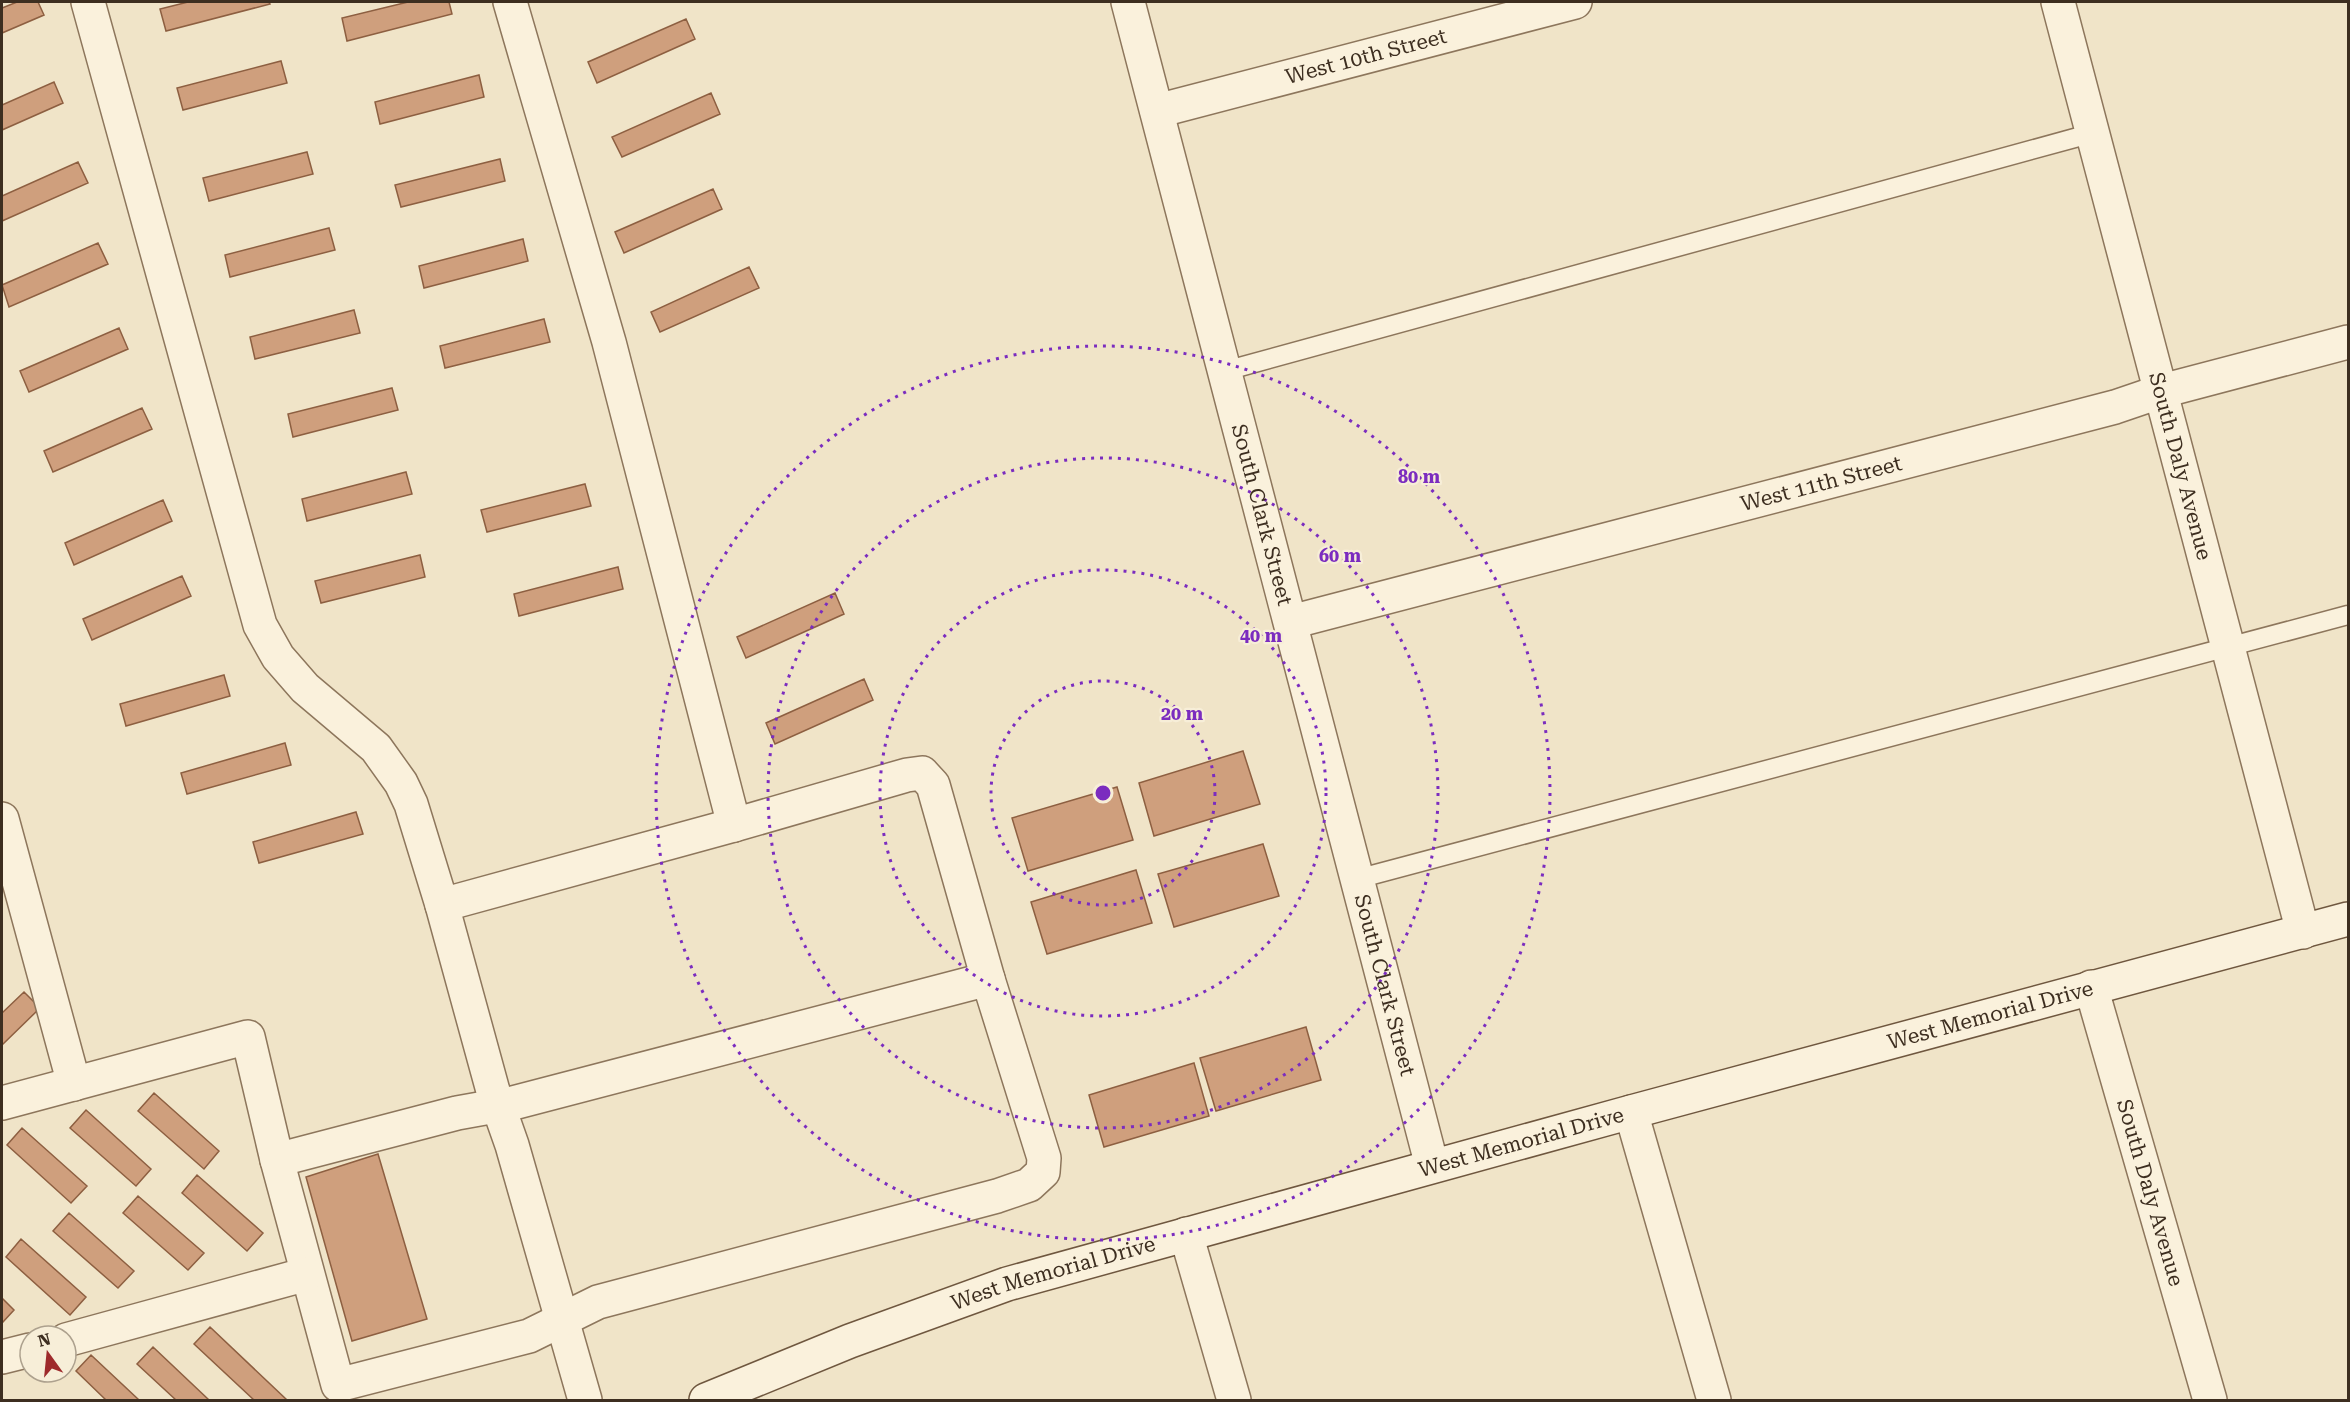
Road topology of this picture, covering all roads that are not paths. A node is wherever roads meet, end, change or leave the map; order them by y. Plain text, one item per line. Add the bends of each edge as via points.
1 (88, 2) edge
2 (510, 2) edge
3 (1128, 2) edge
4 (1575, 2) edge
5 (2058, 2) edge
6 (1157, 111) junction
7 (2093, 133) junction
8 (2349, 342) edge
9 (1225, 371) junction
10 (2162, 391) junction
11 (2349, 615) edge
12 (1290, 622) junction
13 (2228, 645) junction
14 (2, 819) edge
15 (734, 825) junction
16 (1357, 879) junction
17 (441, 905) junction
18 (2349, 920) edge
19 (2303, 932) junction
20 (988, 979) junction
21 (2091, 987) junction
22 (74, 1084) junction
23 (2, 1103) edge
24 (499, 1105) junction
25 (1631, 1112) junction
26 (277, 1160) junction
27 (1432, 1166) junction
28 (1186, 1234) junction
29 (307, 1274) junction
30 (561, 1321) junction
31 (78, 1337) edge
32 (18, 1353) edge
33 (2, 1357) edge
34 (585, 1401) edge
35 (706, 1401) edge
36 (1234, 1401) edge
37 (1714, 1401) edge
38 (2210, 1401) edge

1 - 17 street via 260,625 278,657 305,688 375,748 401,783
2 - 15 street via 609,342
3 - 6 street, South Clark Street
4 - 6 street, West 10th Street
5 - 7 street, South Daly Avenue
6 - 9 street, South Clark Street
7 - 9 lane
7 - 10 street, South Daly Avenue
8 - 10 street, West 11th Street
9 - 12 street, South Clark Street
10 - 12 street, West 11th Street via 2115,407
10 - 13 street, South Daly Avenue
11 - 13 lane
12 - 16 street, South Clark Street
13 - 16 lane
13 - 19 street, South Daly Avenue
14 - 22 street
15 - 17 street
15 - 20 street via 922,773 933,785
16 - 27 street, South Clark Street
17 - 24 street
18 - 19 street, West Memorial Drive
19 - 21 street, West Memorial Drive
20 - 24 street
20 - 30 street via 1044,1158 1043,1172 1029,1185 598,1302
21 - 25 street, West Memorial Drive
21 - 38 street, South Daly Avenue
22 - 23 street
22 - 26 street via 248,1037
24 - 26 street
24 - 30 street
25 - 27 street, West Memorial Drive
25 - 37 street
26 - 29 street
27 - 28 street, West Memorial Drive
28 - 35 street, West Memorial Drive via 1007,1284 850,1341
28 - 36 street
29 - 30 street via 338,1385 529,1336
29 - 31 street
30 - 34 street
32 - 33 street

